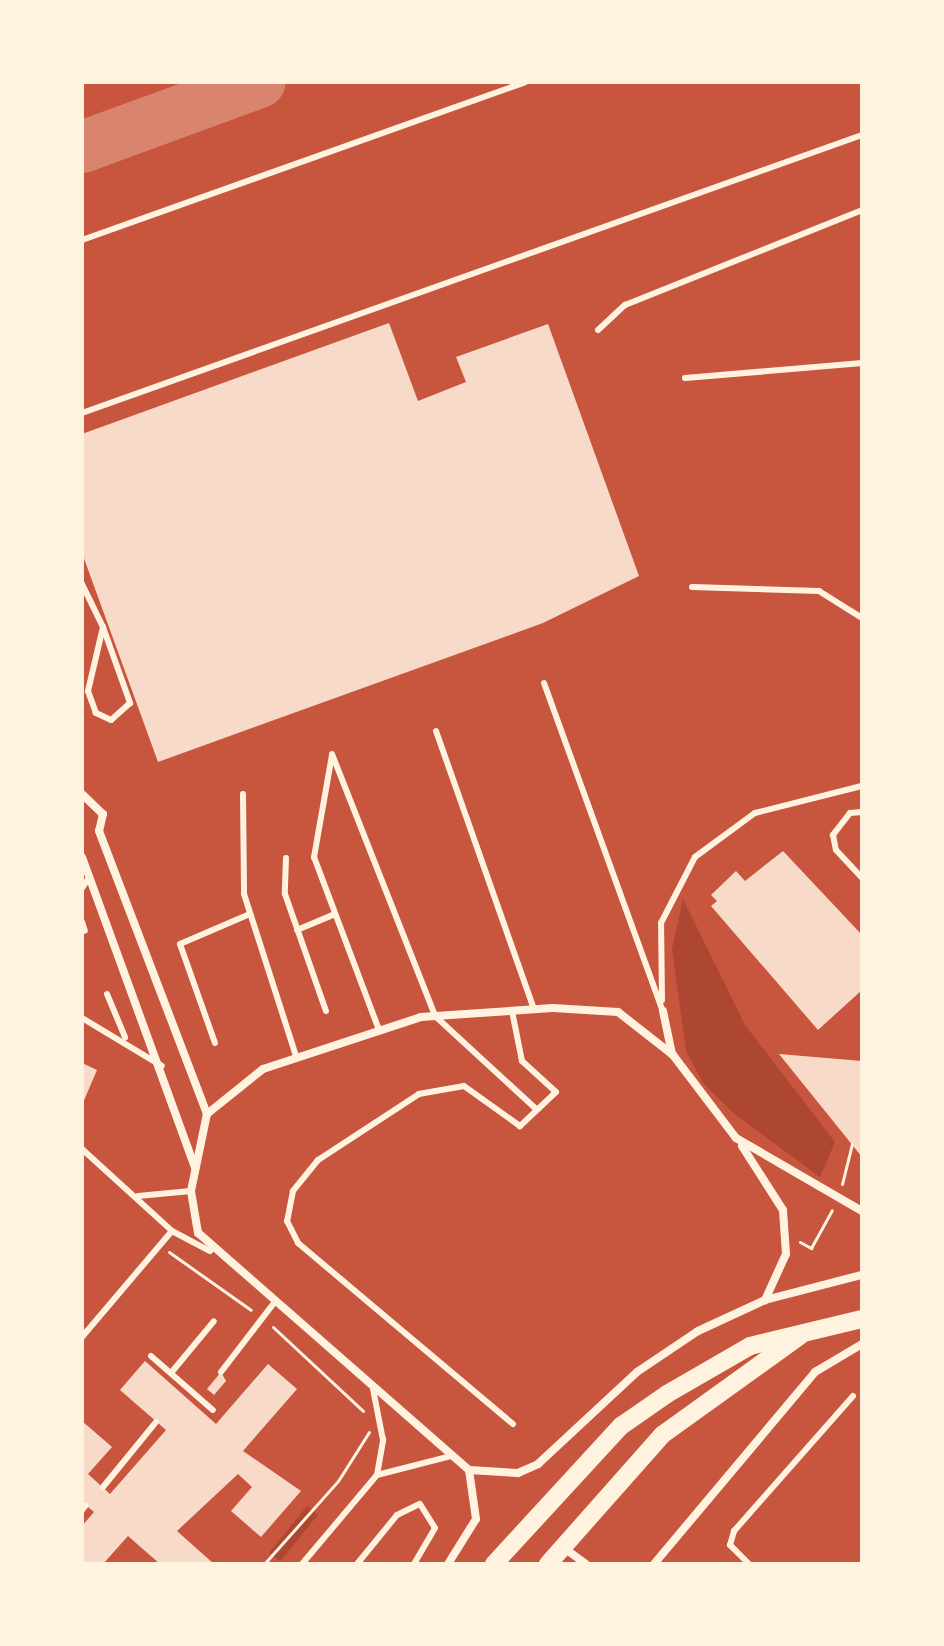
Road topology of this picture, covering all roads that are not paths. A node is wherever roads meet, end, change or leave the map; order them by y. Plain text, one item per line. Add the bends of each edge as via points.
1 (525, 82) edge
2 (862, 135) edge
3 (862, 210) edge
4 (82, 240) edge
5 (598, 330) dead end
6 (862, 363) edge
7 (685, 378) dead end
8 (82, 413) edge
9 (82, 584) edge
10 (692, 587) dead end
11 (862, 618) edge
12 (103, 627) junction
13 (544, 683) dead end
14 (436, 731) dead end
15 (862, 786) edge
16 (82, 794) edge
17 (243, 794) dead end
18 (862, 812) edge
19 (82, 857) edge
20 (286, 858) dead end
21 (90, 876) junction
22 (862, 878) edge
23 (82, 888) edge
24 (250, 914) junction
25 (335, 914) junction
26 (82, 922) edge
27 (297, 930) junction
28 (85, 931) dead end
29 (107, 994) dead end
30 (534, 1009) junction
31 (326, 1011) dead end
32 (512, 1011) junction
33 (663, 1011) junction
34 (435, 1016) junction
35 (82, 1018) edge
36 (379, 1030) junction
37 (125, 1037) junction
38 (215, 1043) dead end
39 (673, 1055) junction
40 (296, 1056) junction
41 (162, 1066) junction
42 (536, 1109) junction
43 (207, 1114) junction
44 (736, 1138) junction
45 (82, 1149) edge
46 (196, 1169) junction
47 (191, 1191) junction
48 (138, 1196) junction
49 (862, 1211) edge
50 (172, 1231) junction
51 (210, 1251) junction
52 (862, 1275) edge
53 (765, 1300) junction
54 (274, 1303) junction
55 (853, 1320) edge
56 (214, 1321) dead end
57 (802, 1334) junction
58 (82, 1337) edge
59 (862, 1344) edge
60 (151, 1356) dead end
61 (221, 1372) dead end
62 (171, 1373) junction
63 (207, 1389) dead end
64 (373, 1389) junction
65 (853, 1396) dead end
66 (199, 1398) junction
67 (213, 1410) dead end
68 (156, 1422) dead end
69 (513, 1424) dead end
70 (451, 1456) junction
71 (469, 1470) junction
72 (377, 1475) junction
73 (103, 1487) dead end
74 (562, 1548) junction
75 (302, 1564) edge
76 (357, 1564) edge
77 (414, 1564) edge
78 (448, 1564) edge
79 (494, 1564) edge
80 (548, 1564) edge
81 (586, 1564) edge
82 (654, 1564) edge
83 (749, 1564) edge

1 - 4 lane
2 - 8 lane
3 - 5 lane via 625,305
6 - 7 lane
9 - 12 lane
10 - 11 lane via 819,591
12 - 12 lane via 88,691 96,713 111,720 130,703
13 - 33 lane
14 - 30 lane
15 - 33 lane via 755,813 695,857 661,923
16 - 43 street via 98,803 99,831
17 - 24 lane
18 - 22 lane via 850,813 833,835 836,850
19 - 21 street
20 - 27 lane via 282,884
21 - 23 lane
21 - 41 street
24 - 38 lane via 180,944
24 - 40 lane
25 - 27 lane
25 - 34 lane via 314,857 332,754
25 - 36 lane
26 - 28 lane
27 - 31 lane
29 - 37 lane
30 - 32 street
30 - 39 street via 618,1012
32 - 34 street
32 - 42 lane via 522,1061 556,1092
33 - 39 street
34 - 36 street
34 - 42 lane
35 - 37 lane
36 - 40 street
37 - 41 lane
39 - 44 street
40 - 43 street via 263,1069
41 - 46 street
42 - 69 lane via 520,1126 464,1086 419,1094 318,1160 287,1208 298,1243
43 - 46 street
44 - 49 street
44 - 53 street via 773,1186 785,1233 786,1254
45 - 48 lane
46 - 47 street
47 - 48 lane
47 - 51 street via 192,1220
48 - 50 lane
50 - 51 lane
50 - 58 lane
51 - 54 street
52 - 53 street
53 - 71 street via 698,1331 637,1372 538,1464 518,1473
54 - 61 lane
54 - 64 street
55 - 57 main road
56 - 62 lane
57 - 74 main road via 662,1435
57 - 79 main road via 750,1346 621,1426
59 - 82 street via 815,1372
60 - 62 lane
62 - 66 lane via 184,1390
63 - 66 lane
64 - 70 street
64 - 72 lane via 383,1440
65 - 83 lane via 734,1531 730,1545
66 - 67 lane
68 - 73 lane
70 - 71 street
70 - 72 lane
71 - 78 street via 476,1519
72 - 75 lane
74 - 80 main road
74 - 81 street
76 - 77 lane via 397,1515 420,1504 435,1528

